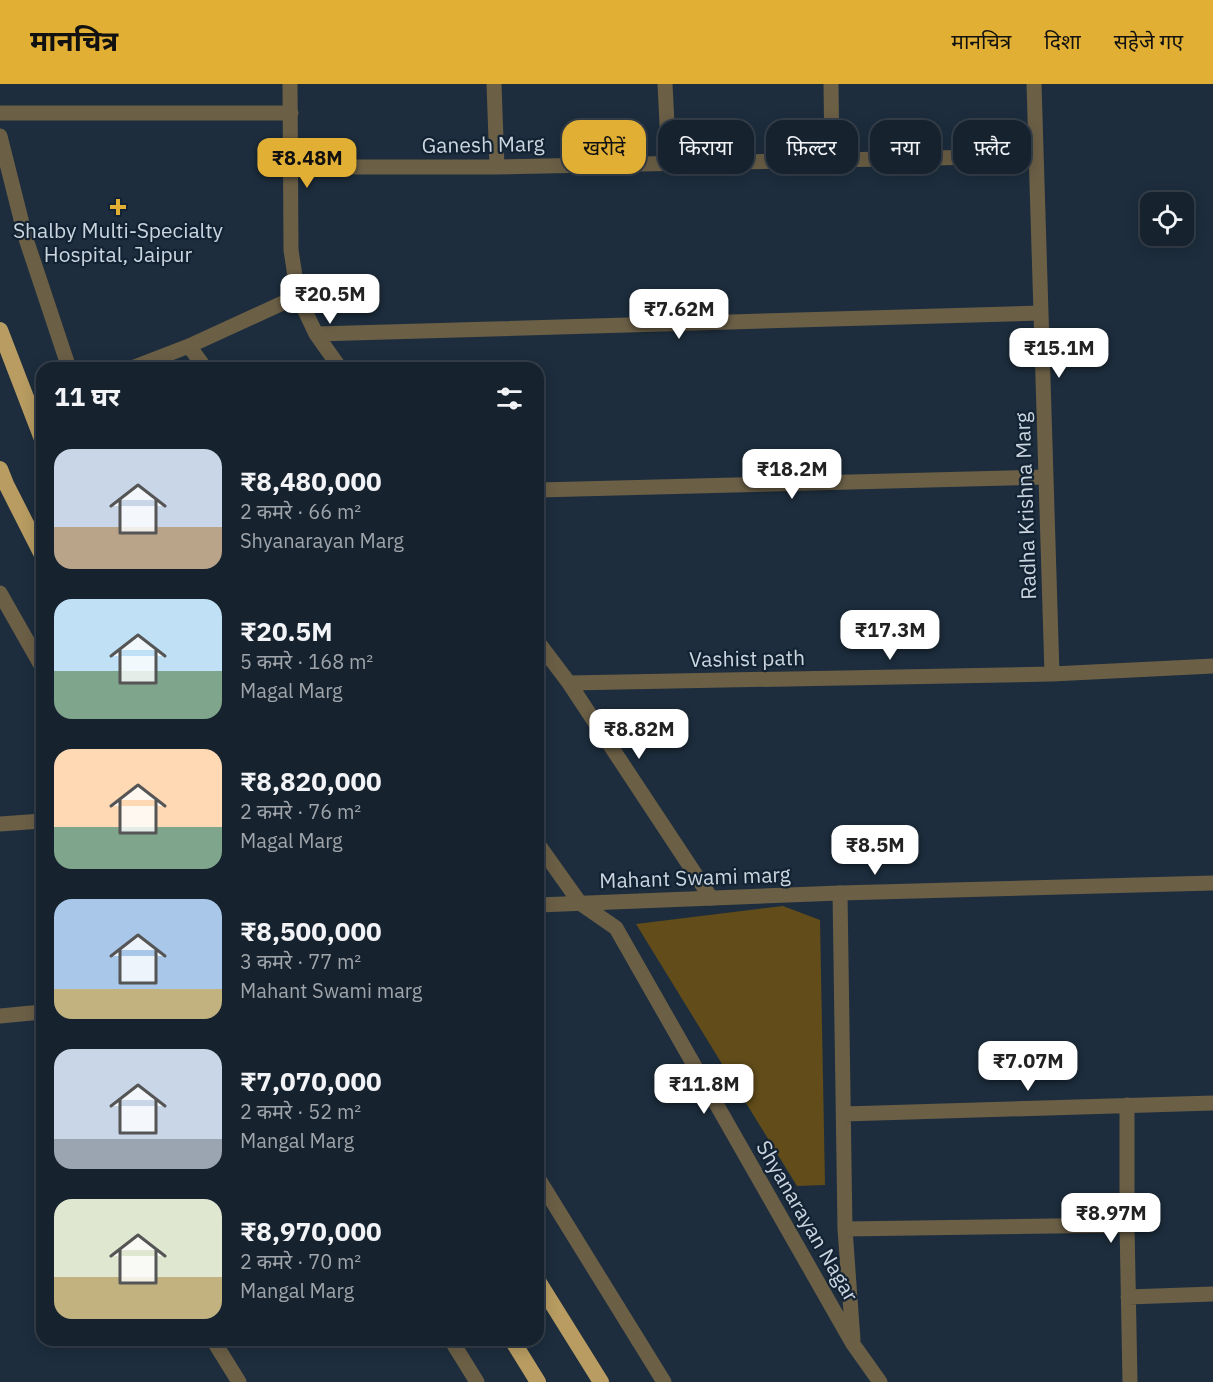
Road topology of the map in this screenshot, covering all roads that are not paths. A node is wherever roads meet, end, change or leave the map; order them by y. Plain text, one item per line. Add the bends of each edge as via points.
1 (290, 84) edge
2 (494, 84) edge
3 (665, 84) edge
4 (831, 84) edge
5 (1034, 84) edge
6 (0, 113) edge
7 (291, 113) junction
8 (667, 120) edge
9 (831, 120) edge
10 (0, 136) edge
11 (1036, 156) junction
12 (858, 160) edge
13 (658, 163) edge
14 (291, 167) junction
15 (497, 167) junction
16 (298, 296) junction
17 (1041, 313) junction
18 (0, 330) edge
19 (316, 334) junction
20 (189, 346) junction
21 (67, 362) edge
22 (148, 362) edge
23 (201, 362) edge
24 (336, 362) edge
25 (36, 423) edge
26 (0, 469) edge
27 (1046, 477) junction
28 (544, 490) edge
29 (36, 543) edge
30 (0, 593) edge
31 (544, 650) edge
32 (36, 656) edge
33 (1213, 666) edge
34 (1052, 674) junction
35 (569, 683) junction
36 (36, 821) edge
37 (0, 824) edge
38 (544, 852) edge
39 (1213, 883) edge
40 (840, 893) junction
41 (711, 898) junction
42 (580, 903) junction
43 (544, 905) edge
44 (36, 1013) edge
45 (0, 1016) edge
46 (1213, 1103) edge
47 (1127, 1105) junction
48 (844, 1114) junction
49 (544, 1188) edge
50 (1127, 1225) junction
51 (845, 1229) junction
52 (544, 1291) edge
53 (1213, 1294) edge
54 (1128, 1297) junction
55 (853, 1344) junction
56 (217, 1346) edge
57 (455, 1346) edge
58 (516, 1346) edge
59 (239, 1382) edge
60 (477, 1382) edge
61 (538, 1382) edge
62 (601, 1382) edge
63 (664, 1382) edge
64 (880, 1382) edge
65 (1130, 1382) edge

1 - 7 street
2 - 15 street
3 - 8 street
4 - 9 street
5 - 11 street, Radha Krishna Marg
6 - 7 street
7 - 14 street
10 - 21 street via 26,239
11 - 12 street, Ganesh Marg
11 - 17 street, Radha Krishna Marg
13 - 15 street, Ganesh Marg
14 - 15 street, Ganesh Marg
14 - 16 street via 291,250
16 - 19 street
16 - 20 street
17 - 19 street
17 - 27 street, Radha Krishna Marg
18 - 25 highway
19 - 24 street
20 - 22 street
20 - 23 street
26 - 29 highway
27 - 28 street
27 - 34 street, Radha Krishna Marg
30 - 32 street
31 - 35 street
33 - 34 street, Vashist path
34 - 35 street, Vashist path
35 - 41 street
36 - 37 street
38 - 42 street, Shyanarayan Nagar
39 - 40 street, Mahant Swami marg
40 - 41 street, Mahant Swami marg
40 - 48 street
41 - 42 street, Mahant Swami marg
42 - 43 street, Mahant Swami marg
42 - 55 street, Shyanarayan Nagar via 616,928
44 - 45 street
46 - 47 street
47 - 48 street
47 - 50 street
48 - 51 street
49 - 63 street
50 - 51 street
50 - 54 street
51 - 55 street
52 - 62 highway
53 - 54 street
54 - 65 street
55 - 64 street, Shyanarayan Nagar
56 - 59 street
57 - 60 street
58 - 61 highway

